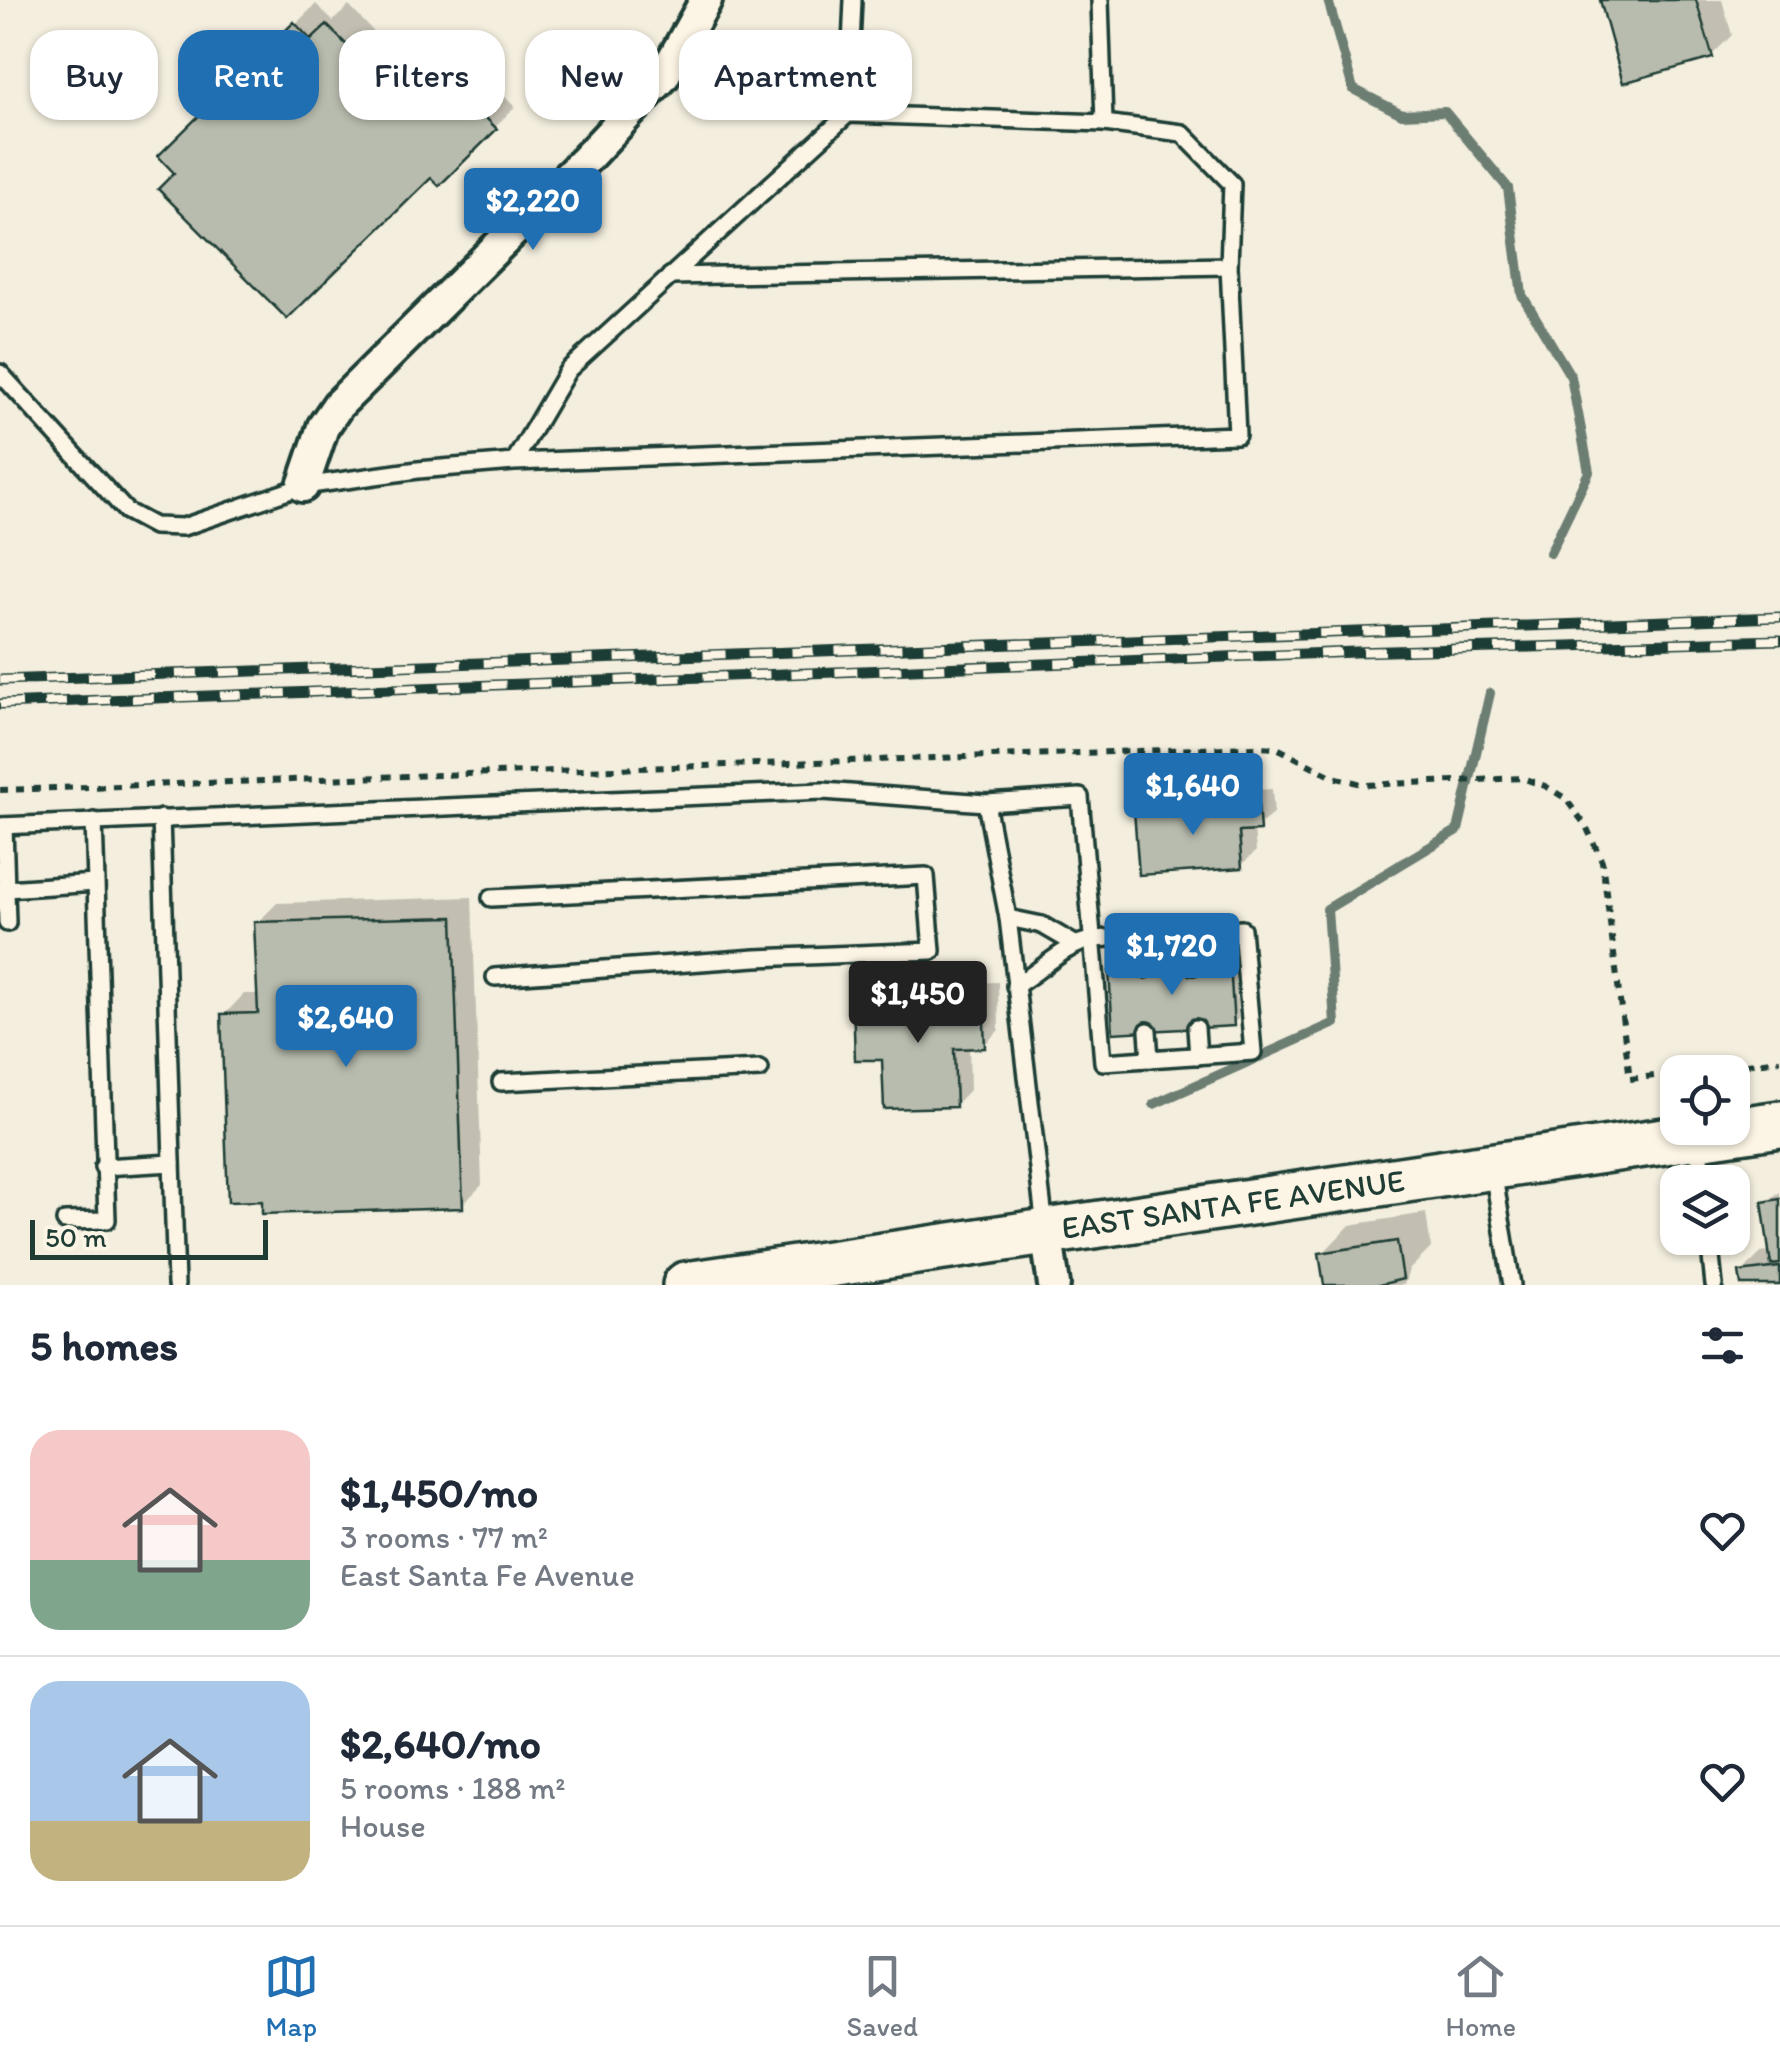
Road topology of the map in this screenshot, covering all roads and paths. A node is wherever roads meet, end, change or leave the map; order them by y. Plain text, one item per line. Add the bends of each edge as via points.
1 (706, 0) edge
2 (853, 0) edge
3 (1100, 0) edge
4 (852, 30) edge
5 (912, 116) edge
6 (841, 120) edge
7 (1104, 122) junction
8 (1229, 266) junction
9 (670, 276) junction
10 (0, 373) edge
11 (514, 462) junction
12 (303, 486) junction
13 (986, 803) junction
14 (162, 818) junction
15 (94, 821) junction
16 (2, 826) edge
17 (95, 884) junction
18 (6, 888) junction
19 (491, 898) dead end
20 (1008, 918) junction
21 (7, 923) dead end
22 (1190, 932) junction
23 (1142, 936) junction
24 (1095, 939) junction
25 (1073, 943) junction
26 (1193, 966) dead end
27 (1144, 969) dead end
28 (495, 977) dead end
29 (1015, 986) junction
30 (1196, 1028) dead end
31 (1148, 1031) dead end
32 (1198, 1056) junction
33 (1150, 1059) junction
34 (1780, 1060) edge
35 (1750, 1064) edge
36 (760, 1069) dead end
37 (501, 1082) dead end
38 (1780, 1124) edge
39 (1750, 1128) edge
40 (1660, 1142) edge
41 (172, 1164) junction
42 (1492, 1167) junction
43 (103, 1168) junction
44 (65, 1220) dead end
45 (1046, 1231) junction
46 (1711, 1255) edge
47 (804, 1276) edge
48 (176, 1285) edge
49 (686, 1285) edge
50 (1054, 1285) edge
51 (1512, 1285) edge
52 (1714, 1285) edge

1 - 12 street via 663,77 338,405
2 - 4 lane
3 - 7 lane
5 - 7 lane
6 - 9 lane
7 - 8 lane via 1182,133 1232,184
8 - 9 lane
8 - 11 lane via 1237,435
9 - 11 lane via 568,370
10 - 12 lane via 126,511 154,526 183,527
11 - 12 lane
13 - 14 lane via 823,791
13 - 20 lane
13 - 24 lane via 1080,797
14 - 15 lane
14 - 41 lane
15 - 16 lane
15 - 17 lane
16 - 18 lane
17 - 18 lane
17 - 43 lane
18 - 21 lane
19 - 28 lane via 926,876 932,951
20 - 25 lane via 1042,925
20 - 29 lane
22 - 23 lane
22 - 26 lane
22 - 32 lane via 1242,929 1253,1052
23 - 24 lane
23 - 27 lane
24 - 25 lane
24 - 33 lane via 1103,1062
25 - 29 lane
29 - 45 lane
30 - 32 lane
31 - 33 lane
32 - 33 lane
34 - 35 path
36 - 37 lane
38 - 39 main road, EAST SANTA FE AVENUE
40 - 42 main road, EAST SANTA FE AVENUE
41 - 43 lane
41 - 48 lane
42 - 45 main road, EAST SANTA FE AVENUE
42 - 51 lane
43 - 44 lane via 107,1220
45 - 47 main road, EAST SANTA FE AVENUE
45 - 50 street
46 - 52 lane
47 - 49 main road, EAST SANTA FE AVENUE

